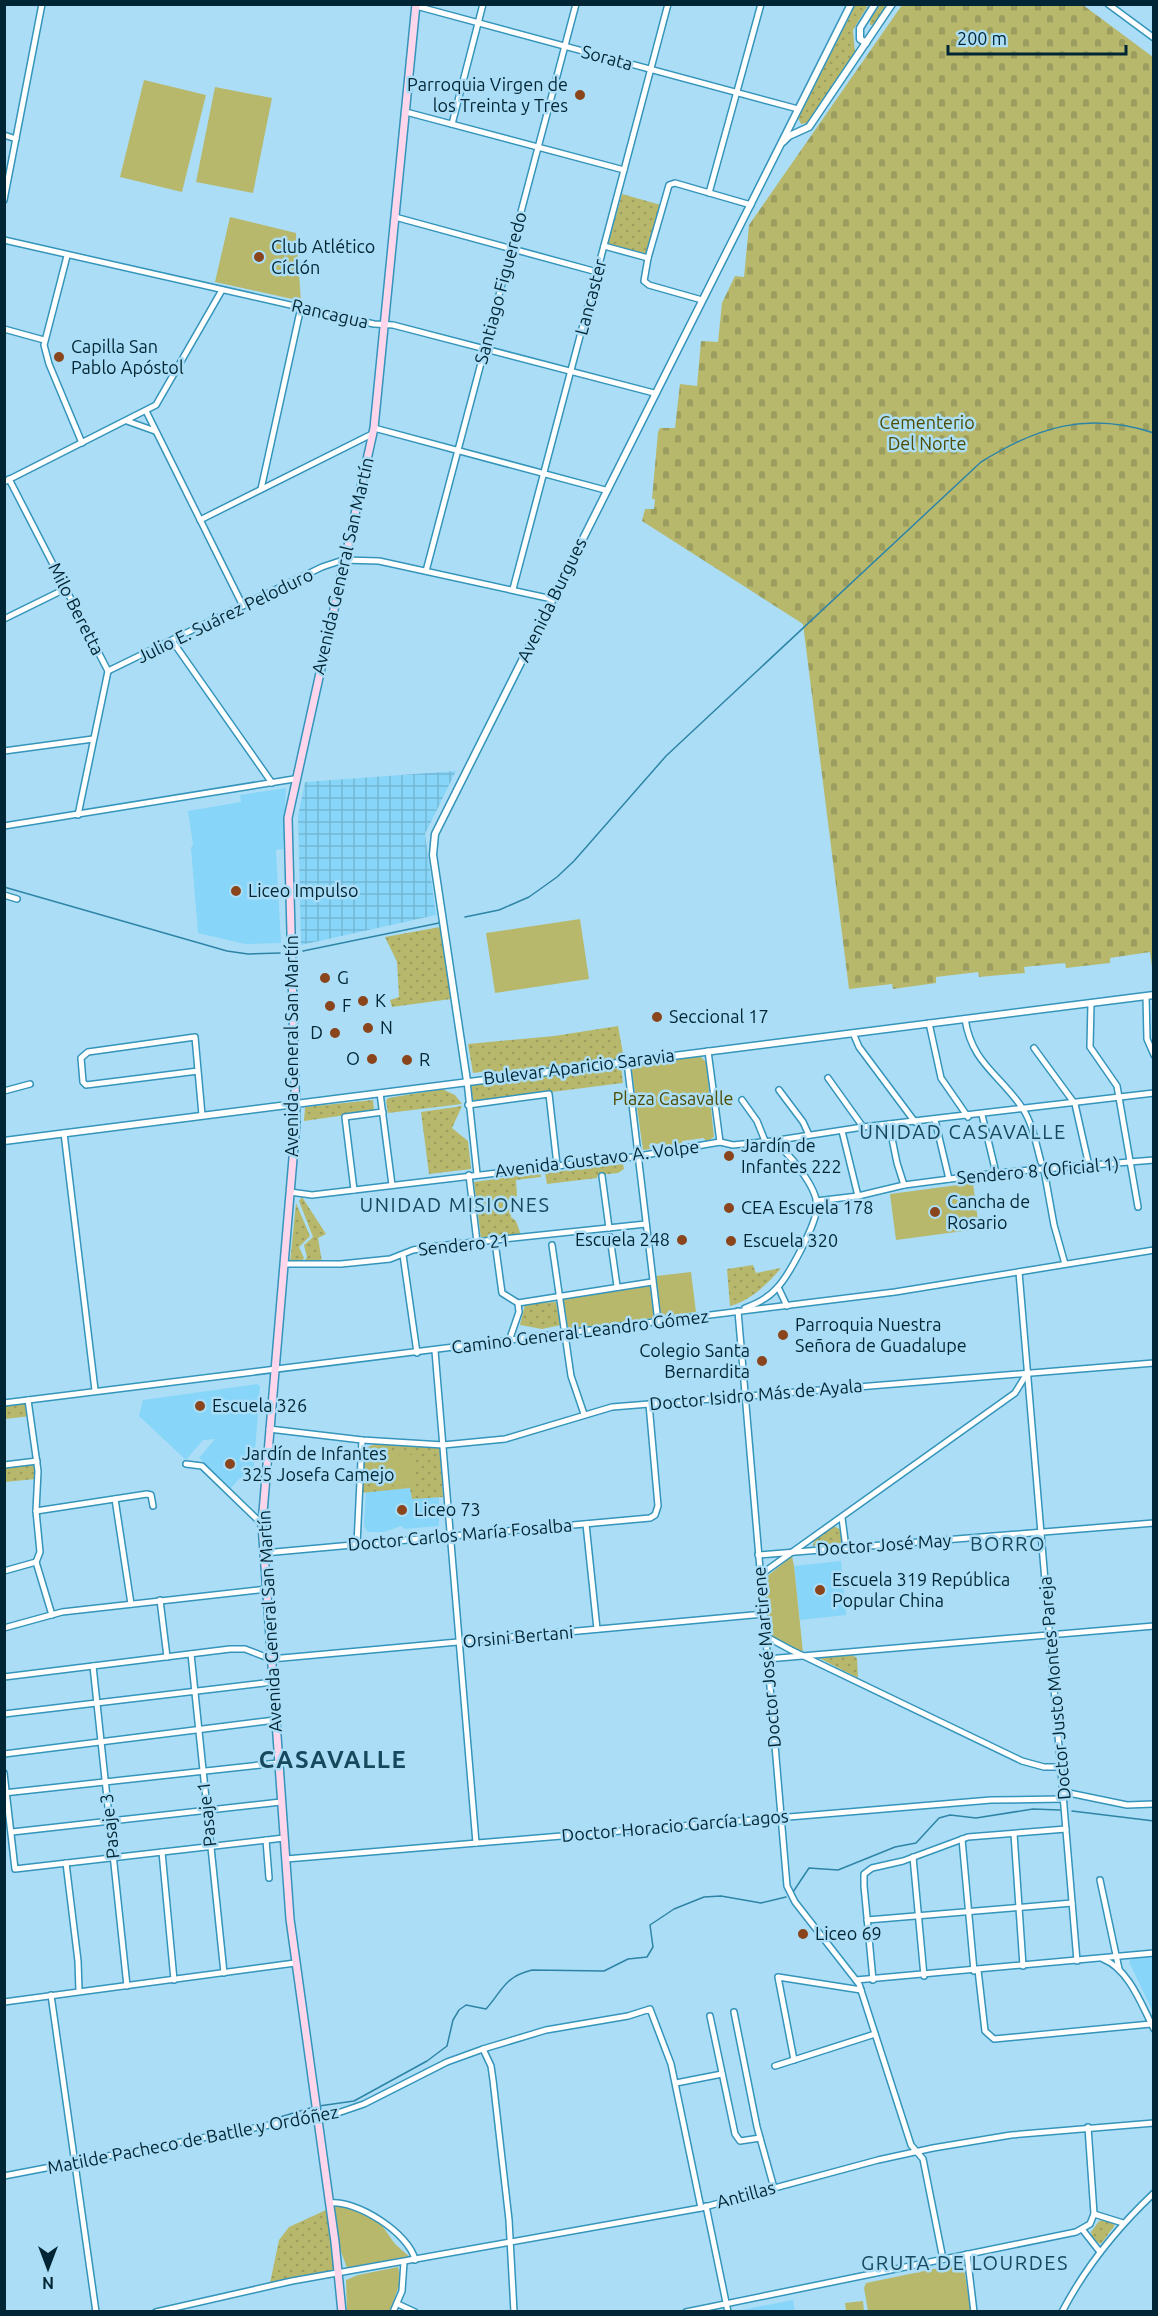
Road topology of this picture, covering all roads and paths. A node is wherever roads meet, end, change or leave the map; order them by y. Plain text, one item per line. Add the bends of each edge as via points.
1 (34, 4) edge
2 (483, 4) edge
3 (576, 4) edge
4 (668, 4) edge
5 (761, 4) edge
6 (851, 4) edge
7 (875, 4) edge
8 (892, 4) edge
9 (1108, 4) edge
10 (416, 5) edge
11 (42, 6) edge
12 (478, 23) junction
13 (1154, 38) edge
14 (866, 43) junction
15 (565, 46) junction
16 (651, 70) junction
17 (737, 93) junction
18 (406, 112) junction
19 (797, 112) junction
20 (452, 124) junction
21 (804, 129) junction
22 (4, 135) edge
23 (16, 138) junction
24 (782, 143) junction
25 (538, 147) junction
26 (624, 170) junction
27 (709, 193) junction
28 (4, 200) edge
29 (751, 205) junction
30 (395, 217) junction
31 (4, 240) edge
32 (604, 246) junction
33 (511, 249) junction
34 (68, 256) junction
35 (648, 258) junction
36 (597, 272) junction
37 (222, 290) junction
38 (702, 300) junction
39 (301, 307) junction
40 (384, 325) junction
41 (4, 329) edge
42 (44, 340) junction
43 (484, 350) junction
44 (571, 372) junction
45 (654, 393) junction
46 (146, 411) junction
47 (125, 421) junction
48 (373, 431) junction
49 (156, 432) junction
50 (82, 443) junction
51 (458, 450) junction
52 (543, 474) junction
53 (7, 480) edge
54 (261, 489) junction
55 (606, 490) junction
56 (200, 520) junction
57 (343, 560) junction
58 (426, 571) junction
59 (65, 589) junction
60 (513, 589) junction
61 (552, 599) junction
62 (243, 606) junction
63 (4, 619) edge
64 (173, 642) junction
65 (108, 671) junction
66 (93, 740) junction
67 (4, 752) edge
68 (294, 780) junction
69 (272, 783) junction
70 (78, 815) junction
71 (4, 826) edge
72 (4, 895) edge
73 (17, 899) dead end
74 (1150, 995) edge
75 (1090, 1003) junction
76 (965, 1019) junction
77 (929, 1023) junction
78 (853, 1032) junction
79 (1034, 1048) dead end
80 (708, 1051) junction
81 (1154, 1055) edge
82 (627, 1062) junction
83 (198, 1071) junction
84 (828, 1078) dead end
85 (467, 1081) junction
86 (30, 1084) dead end
87 (779, 1090) dead end
88 (4, 1091) edge
89 (380, 1092) junction
90 (1154, 1093) edge
91 (1119, 1097) junction
92 (742, 1100) dead end
93 (296, 1103) junction
94 (1075, 1104) junction
95 (468, 1105) junction
96 (1023, 1109) junction
97 (383, 1113) junction
98 (202, 1115) junction
99 (982, 1115) junction
100 (968, 1117) junction
101 (935, 1120) junction
102 (915, 1122) junction
103 (889, 1124) junction
104 (863, 1127) junction
105 (842, 1131) junction
106 (64, 1133) junction
107 (809, 1135) junction
108 (4, 1141) edge
109 (769, 1141) junction
110 (720, 1142) junction
111 (638, 1154) junction
112 (1154, 1160) edge
113 (1041, 1162) dead end
114 (1132, 1163) junction
115 (557, 1165) junction
116 (1089, 1166) junction
117 (1044, 1170) junction
118 (996, 1173) junction
119 (477, 1174) junction
120 (469, 1175) junction
121 (602, 1176) dead end
122 (949, 1179) junction
123 (392, 1185) junction
124 (904, 1185) junction
125 (354, 1190) junction
126 (290, 1192) junction
127 (858, 1196) junction
128 (816, 1201) junction
129 (1138, 1207) dead end
130 (646, 1224) junction
131 (609, 1228) junction
132 (610, 1237) dead end
133 (477, 1242) junction
134 (495, 1242) junction
135 (552, 1245) dead end
136 (1154, 1250) edge
137 (403, 1255) junction
138 (284, 1264) junction
139 (1065, 1264) junction
140 (1019, 1272) junction
141 (652, 1282) junction
142 (617, 1286) junction
143 (778, 1287) junction
144 (558, 1296) junction
145 (518, 1303) junction
146 (787, 1306) junction
147 (738, 1311) junction
148 (658, 1322) junction
149 (565, 1334) junction
150 (509, 1341) junction
151 (435, 1351) junction
152 (417, 1353) junction
153 (1154, 1363) edge
154 (275, 1369) junction
155 (1026, 1374) junction
156 (95, 1390) junction
157 (744, 1396) junction
158 (28, 1400) junction
159 (4, 1403) edge
160 (649, 1404) junction
161 (584, 1414) junction
162 (269, 1429) junction
163 (362, 1440) junction
164 (443, 1445) junction
165 (37, 1461) junction
166 (186, 1464) dead end
167 (4, 1465) edge
168 (115, 1499) junction
169 (153, 1506) dead end
170 (36, 1511) junction
171 (842, 1518) junction
172 (1154, 1523) edge
173 (262, 1524) junction
174 (586, 1524) junction
175 (1041, 1532) junction
176 (449, 1536) junction
177 (357, 1544) junction
178 (846, 1548) junction
179 (793, 1552) junction
180 (264, 1553) junction
181 (759, 1555) junction
182 (36, 1562) junction
183 (4, 1571) edge
184 (760, 1575) junction
185 (267, 1589) junction
186 (160, 1600) junction
187 (131, 1604) junction
188 (764, 1614) junction
189 (52, 1615) junction
190 (1154, 1626) edge
191 (4, 1628) edge
192 (597, 1629) junction
193 (1051, 1635) junction
194 (765, 1636) junction
195 (459, 1643) junction
196 (191, 1654) junction
197 (804, 1656) junction
198 (167, 1657) junction
199 (271, 1659) junction
200 (767, 1659) junction
201 (93, 1666) junction
202 (4, 1677) edge
203 (273, 1682) junction
204 (195, 1691) junction
205 (97, 1702) junction
206 (4, 1714) edge
207 (275, 1720) junction
208 (199, 1729) junction
209 (101, 1740) junction
210 (4, 1754) edge
211 (278, 1763) junction
212 (1062, 1767) junction
213 (203, 1770) junction
214 (4, 1773) edge
215 (105, 1781) junction
216 (5, 1793) edge
217 (1064, 1796) junction
218 (281, 1802) junction
219 (1154, 1804) edge
220 (206, 1809) junction
221 (781, 1817) junction
222 (109, 1821) junction
223 (1066, 1829) junction
224 (12, 1832) junction
225 (1014, 1834) junction
226 (284, 1838) junction
227 (962, 1839) junction
228 (266, 1840) junction
229 (476, 1843) junction
230 (210, 1847) junction
231 (162, 1852) junction
232 (913, 1857) junction
233 (113, 1858) junction
234 (286, 1858) junction
235 (66, 1863) junction
236 (269, 1878) dead end
237 (1101, 1880) dead end
238 (1072, 1903) junction
239 (1018, 1908) junction
240 (968, 1912) junction
241 (918, 1916) junction
242 (867, 1920) junction
243 (1154, 1953) edge
244 (1117, 1956) junction
245 (1103, 1959) junction
246 (1077, 1961) junction
247 (295, 1963) junction
248 (1023, 1966) junction
249 (1119, 1969) junction
250 (976, 1970) junction
251 (224, 1973) junction
252 (924, 1976) junction
253 (174, 1980) junction
254 (856, 1980) junction
255 (873, 1980) junction
256 (127, 1986) junction
257 (861, 1990) junction
258 (79, 1992) junction
259 (51, 1995) junction
260 (4, 2002) edge
261 (734, 2012) dead end
262 (710, 2016) dead end
263 (1152, 2027) edge
264 (874, 2034) junction
265 (483, 2049) junction
266 (794, 2060) junction
267 (775, 2067) dead end
268 (722, 2074) junction
269 (676, 2083) junction
270 (317, 2118) junction
271 (1154, 2123) edge
272 (1088, 2127) junction
273 (760, 2138) junction
274 (916, 2151) junction
275 (75, 2164) junction
276 (4, 2176) edge
277 (774, 2188) junction
278 (1154, 2193) edge
279 (329, 2203) junction
280 (704, 2207) junction
281 (1094, 2214) junction
282 (1123, 2223) junction
283 (1082, 2229) junction
284 (511, 2242) junction
285 (1100, 2252) junction
286 (967, 2254) junction
287 (943, 2259) junction
288 (415, 2260) junction
289 (404, 2262) junction
290 (339, 2274) junction
291 (398, 2304) junction
292 (726, 2305) junction
293 (96, 2312) edge
294 (156, 2312) edge
295 (342, 2312) edge
296 (393, 2312) edge
297 (415, 2312) edge
298 (514, 2312) edge
299 (686, 2312) edge
300 (728, 2312) edge
301 (974, 2312) edge
302 (1062, 2312) edge

1 - 11 street
2 - 12 street
3 - 15 street, Santiago Figueredo
4 - 16 street, Lancaster
5 - 17 street
6 - 19 street, Avenida Burgues
7 - 14 street via 860,28 860,39
8 - 14 street
9 - 13 street
10 - 12 street, Sorata
10 - 18 main road, Avenida General San Martín
11 - 23 street
12 - 15 street, Sorata
12 - 20 street
14 - 21 street
15 - 16 street, Sorata
15 - 25 street, Santiago Figueredo
16 - 17 street, Sorata
16 - 26 street, Lancaster
17 - 19 street, Sorata
17 - 27 street
18 - 20 street
18 - 30 main road, Avenida General San Martín
19 - 21 street via 796,126
19 - 24 street, Avenida Burgues
20 - 25 street
21 - 24 street
22 - 23 street
23 - 28 street
24 - 29 street, Avenida Burgues
25 - 26 street
25 - 33 street, Santiago Figueredo
26 - 32 street, Lancaster
27 - 29 street
27 - 35 street via 671,184
29 - 38 street, Avenida Burgues
30 - 33 street
30 - 40 main road, Avenida General San Martín
31 - 34 street, Rancagua
32 - 35 street
32 - 36 street, Lancaster
33 - 36 street
33 - 43 street, Santiago Figueredo
34 - 37 street, Rancagua
34 - 42 street
35 - 38 street via 644,281 649,285
36 - 44 street, Lancaster
37 - 39 street, Rancagua
37 - 46 street via 159,401
38 - 45 street, Avenida Burgues
39 - 40 street, Rancagua
39 - 54 street
40 - 43 street, Rancagua
40 - 48 main road, Avenida General San Martín
41 - 42 street
42 - 50 street via 49,364
43 - 44 street, Rancagua
43 - 51 street, Santiago Figueredo
44 - 45 street, Rancagua
44 - 52 street, Lancaster
45 - 55 street, Avenida Burgues
46 - 47 street
46 - 49 street
47 - 49 street
47 - 50 street
48 - 51 street
48 - 54 street
48 - 57 main road, Avenida General San Martín
49 - 56 street
50 - 53 street
51 - 52 street
51 - 58 street, Santiago Figueredo
52 - 55 street
52 - 60 street, Lancaster
53 - 59 street, Milo Beretta
54 - 56 street
55 - 61 street, Avenida Burgues
56 - 62 street
57 - 58 street, Julio E. Suárez Peloduro via 379,561
57 - 62 street, Julio E. Suárez Peloduro
57 - 68 main road, Avenida General San Martín
58 - 60 street, Julio E. Suárez Peloduro
59 - 63 street
59 - 65 street, Milo Beretta
60 - 61 street, Julio E. Suárez Peloduro
61 - 85 street, Avenida Burgues via 434,840 433,855
62 - 64 street, Julio E. Suárez Peloduro
64 - 65 street, Julio E. Suárez Peloduro
64 - 69 street
65 - 66 street, Milo Beretta
66 - 67 street
66 - 70 street, Milo Beretta
68 - 69 street
68 - 93 main road, Avenida General San Martín via 288,832
69 - 70 street
70 - 71 street
72 - 73 street
74 - 75 street, Bulevar Aparicio Saravia
74 - 81 street via 1147,1040
75 - 76 street, Bulevar Aparicio Saravia
75 - 91 street via 1090,1047 1117,1086
76 - 77 street, Bulevar Aparicio Saravia
76 - 96 street via 971,1045
77 - 78 street, Bulevar Aparicio Saravia
77 - 100 street via 941,1078
78 - 80 street, Bulevar Aparicio Saravia
78 - 102 street
79 - 94 street
80 - 82 street, Bulevar Aparicio Saravia
80 - 110 street
82 - 85 street, Bulevar Aparicio Saravia
82 - 111 street
83 - 83 street via 195,1037 88,1052 81,1058 83,1082 87,1085
83 - 98 street
84 - 104 street
85 - 89 street, Bulevar Aparicio Saravia
85 - 95 street
86 - 88 street
87 - 107 street
89 - 93 street, Bulevar Aparicio Saravia
89 - 97 street
90 - 91 street, Avenida Gustavo A. Volpe
91 - 94 street, Avenida Gustavo A. Volpe
91 - 114 street
92 - 109 street
93 - 98 street, Bulevar Aparicio Saravia
93 - 126 main road, Avenida General San Martín
94 - 96 street, Avenida Gustavo A. Volpe
94 - 116 street
95 - 115 street via 549,1094
95 - 119 street
96 - 99 street, Avenida Gustavo A. Volpe
96 - 113 street
97 - 123 street
97 - 125 street via 345,1117
98 - 106 street, Bulevar Aparicio Saravia
99 - 100 street, Avenida Gustavo A. Volpe
99 - 118 street
100 - 101 street, Avenida Gustavo A. Volpe
101 - 102 street, Avenida Gustavo A. Volpe
101 - 122 street
102 - 103 street, Avenida Gustavo A. Volpe
103 - 104 street, Avenida Gustavo A. Volpe
103 - 124 street
104 - 105 street, Avenida Gustavo A. Volpe
105 - 107 street, Avenida Gustavo A. Volpe
105 - 127 street
106 - 108 street, Bulevar Aparicio Saravia
106 - 156 street
107 - 109 street, Avenida Gustavo A. Volpe
109 - 110 street, Avenida Gustavo A. Volpe via 734,1145
109 - 128 street via 783,1149 798,1167
110 - 111 street, Avenida Gustavo A. Volpe
111 - 115 street, Avenida Gustavo A. Volpe
111 - 130 street
112 - 114 street, Sendero 8 (Oficial 1)
114 - 116 street, Sendero 8 (Oficial 1)
114 - 129 street
115 - 119 street, Avenida Gustavo A. Volpe
116 - 117 street, Sendero 8 (Oficial 1)
117 - 118 street, Sendero 8 (Oficial 1)
117 - 139 street
118 - 122 street, Sendero 8 (Oficial 1)
119 - 120 street, Avenida Gustavo A. Volpe
120 - 123 street, Avenida Gustavo A. Volpe
120 - 133 street
121 - 131 street
122 - 124 street, Sendero 8 (Oficial 1)
123 - 125 street, Avenida Gustavo A. Volpe
124 - 127 street, Sendero 8 (Oficial 1)
125 - 126 street, Avenida Gustavo A. Volpe via 312,1195
126 - 138 main road, Avenida General San Martín
127 - 128 street, Sendero 8 (Oficial 1)
128 - 143 street via 813,1220
130 - 131 street, Sendero 21
130 - 141 street
131 - 134 street, Sendero 21
132 - 142 street
133 - 134 street, Sendero 21
133 - 137 street, Sendero 21 via 413,1250
134 - 145 street via 502,1293
135 - 144 street
136 - 139 street, Camino General Leandro Gómez
137 - 138 street, Sendero 21 via 341,1264
137 - 152 street
138 - 154 main road, Avenida General San Martín
139 - 140 street, Camino General Leandro Gómez
140 - 146 street, Camino General Leandro Gómez
140 - 155 street, Doctor Justo Montes Pareja
141 - 142 street
141 - 148 street
142 - 144 street
143 - 146 street
143 - 147 street
144 - 145 street
144 - 149 street
145 - 150 street via 519,1312
146 - 147 street, Camino General Leandro Gómez
147 - 148 street, Camino General Leandro Gómez
147 - 157 street, Doctor José Martirene
148 - 149 street, Camino General Leandro Gómez
149 - 150 street, Camino General Leandro Gómez
149 - 161 street via 571,1376
150 - 151 street, Camino General Leandro Gómez
151 - 152 street, Camino General Leandro Gómez
151 - 164 street
152 - 154 street, Camino General Leandro Gómez
153 - 155 street, Doctor Isidro Más de Ayala
154 - 156 street, Camino General Leandro Gómez
154 - 162 main road, Avenida General San Martín
155 - 157 street, Doctor Isidro Más de Ayala
155 - 171 street via 1015,1393
155 - 175 street, Doctor Justo Montes Pareja
156 - 158 street, Camino General Leandro Gómez
157 - 160 street, Doctor Isidro Más de Ayala
157 - 181 street, Doctor José Martirene
158 - 159 street, Camino General Leandro Gómez
158 - 165 street
160 - 161 street, Doctor Isidro Más de Ayala
160 - 174 street, Doctor Carlos María Fosalba via 655,1515
161 - 164 street, Doctor Isidro Más de Ayala via 505,1439
162 - 163 street, Doctor Isidro Más de Ayala
162 - 173 main road, Avenida General San Martín
163 - 164 street, Doctor Isidro Más de Ayala
163 - 177 street
164 - 176 street
165 - 167 street
165 - 170 street
166 - 173 street via 202,1466
168 - 169 street via 152,1495
168 - 170 street
168 - 187 street
170 - 182 street via 40,1552
171 - 178 street
171 - 179 street
172 - 175 street, Doctor José May
173 - 180 main road, Avenida General San Martín
174 - 176 street, Doctor Carlos María Fosalba
174 - 192 street
175 - 178 street, Doctor José May
175 - 193 street, Doctor Justo Montes Pareja
176 - 177 street, Doctor Carlos María Fosalba
176 - 195 street
177 - 180 street, Doctor Carlos María Fosalba
178 - 179 street, Doctor José May
179 - 181 street, Doctor José May
179 - 184 street
180 - 185 main road, Avenida General San Martín
181 - 184 street, Doctor José Martirene
182 - 183 street
182 - 189 street
184 - 188 street, Doctor José Martirene
185 - 186 street
185 - 199 main road, Avenida General San Martín
186 - 187 street
186 - 198 street
187 - 189 street
188 - 192 street, Orsini Bertani
188 - 194 street, Doctor José Martirene
189 - 191 street
190 - 193 street
192 - 195 street, Orsini Bertani
193 - 197 street
193 - 212 street, Doctor Justo Montes Pareja
194 - 197 street
194 - 200 street, Doctor José Martirene
195 - 199 street, Orsini Bertani
195 - 229 street
196 - 198 street
196 - 199 street via 241,1649
196 - 204 street, Pasaje 1
197 - 200 street
197 - 212 street via 1022,1761
198 - 201 street
199 - 203 main road, Avenida General San Martín
200 - 221 street, Doctor José Martirene
201 - 202 street
201 - 205 street, Pasaje 3
203 - 204 street
203 - 207 main road, Avenida General San Martín
204 - 205 street
204 - 208 street, Pasaje 1
205 - 206 street
205 - 209 street, Pasaje 3
207 - 208 street
207 - 211 main road, Avenida General San Martín
208 - 209 street
208 - 213 street, Pasaje 1
209 - 210 street
209 - 215 street, Pasaje 3
211 - 213 street
211 - 218 main road, Avenida General San Martín
212 - 217 street, Doctor Justo Montes Pareja
213 - 215 street
213 - 220 street, Pasaje 1
214 - 216 street
215 - 216 street
215 - 222 street, Pasaje 3
216 - 224 street
217 - 219 street, Doctor Horacio García Lagos via 1127,1805
217 - 221 street, Doctor Horacio García Lagos
217 - 223 street, Doctor Justo Montes Pareja
218 - 220 street
218 - 226 main road, Avenida General San Martín
220 - 222 street
220 - 230 street, Pasaje 1
221 - 229 street, Doctor Horacio García Lagos
221 - 254 street, Doctor José Martirene via 790,1893
222 - 224 street
222 - 233 street, Pasaje 3
223 - 225 street
223 - 238 street, Doctor Justo Montes Pareja
224 - 235 street via 15,1869
225 - 227 street
225 - 239 street
226 - 228 street
226 - 234 main road, Avenida General San Martín
227 - 232 street
227 - 240 street
228 - 230 street
228 - 236 street
229 - 234 street, Doctor Horacio García Lagos
230 - 231 street
230 - 251 street, Pasaje 1
231 - 233 street
231 - 253 street
232 - 241 street
232 - 242 street via 872,1868 864,1874
233 - 235 street
233 - 256 street, Pasaje 3
234 - 247 main road, Avenida General San Martín
235 - 258 street
237 - 244 street
238 - 239 street
238 - 246 street, Doctor Justo Montes Pareja
239 - 240 street
239 - 248 street
240 - 241 street
240 - 250 street
241 - 242 street
241 - 252 street
242 - 255 street
243 - 244 street
244 - 245 street
244 - 249 street
245 - 246 street
245 - 249 street
246 - 248 street
247 - 251 street
247 - 270 main road, Avenida General San Martín
248 - 250 street
249 - 263 street
250 - 252 street
250 - 263 street via 989,2037
251 - 253 street
252 - 255 street
253 - 256 street
254 - 255 street
254 - 257 street, Doctor José Martirene
256 - 258 street
257 - 264 street, Doctor José Martirene
257 - 266 street via 777,1977
258 - 259 street
259 - 260 street
259 - 275 street
261 - 273 street
262 - 268 street
264 - 266 street
264 - 274 street, Doctor José Martirene
265 - 269 street, Matilde Pacheco de Batlle y Ordóñez via 546,2030 650,2009
265 - 270 street, Matilde Pacheco de Batlle y Ordóñez via 447,2062 364,2104
265 - 284 street via 493,2080
266 - 267 street
268 - 269 street
268 - 273 street via 737,2138 743,2142
269 - 280 street
270 - 275 street, Matilde Pacheco de Batlle y Ordóñez via 285,2121
270 - 279 main road, Avenida General San Martín
271 - 272 street, Antillas
272 - 274 street, Antillas
272 - 281 street
273 - 277 street
274 - 277 street, Antillas
274 - 287 street, Doctor José Martirene via 923,2159
275 - 276 street, Matilde Pacheco de Batlle y Ordóñez
275 - 293 street
277 - 280 street, Antillas
278 - 282 street
279 - 288 street via 344,2203 375,2215 396,2234
279 - 290 main road, Avenida General San Martín
280 - 284 street, Antillas
280 - 292 street
281 - 282 street
281 - 283 street via 1090,2224
282 - 285 street
283 - 285 street
283 - 286 street
284 - 288 street, Antillas
284 - 298 street
285 - 302 street
286 - 287 street
286 - 301 street
287 - 292 street
288 - 289 street, Antillas
289 - 290 street, Antillas
289 - 291 street via 404,2284
290 - 294 street, Antillas
290 - 295 main road, Avenida General San Martín
291 - 296 street
291 - 297 street
292 - 299 street
292 - 300 street

